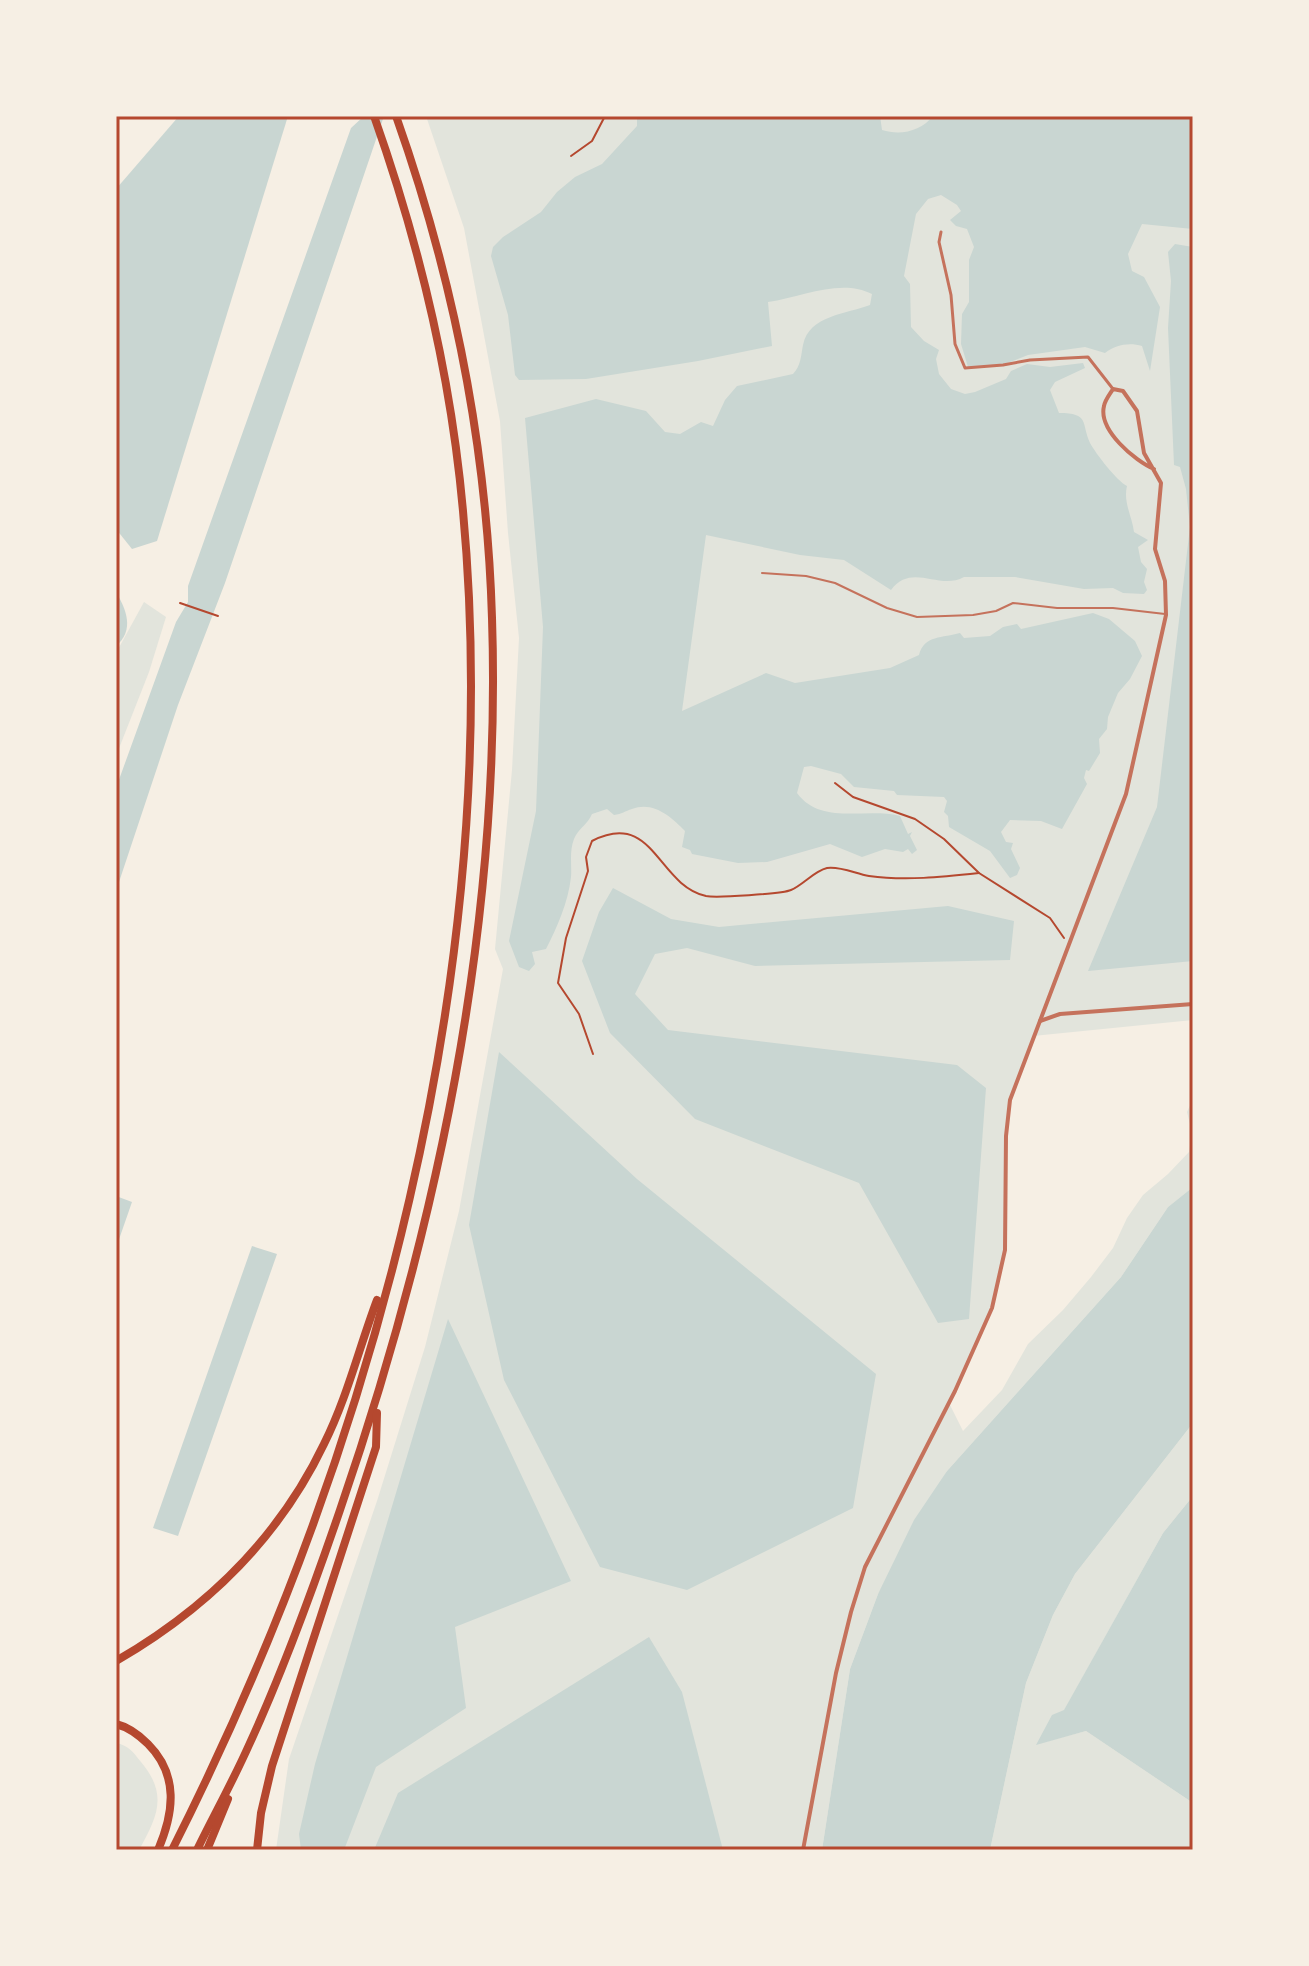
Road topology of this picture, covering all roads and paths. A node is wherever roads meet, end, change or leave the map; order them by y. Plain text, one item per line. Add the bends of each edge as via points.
1 (374, 116) edge
2 (396, 116) edge
3 (605, 116) edge
4 (571, 156) dead end
5 (941, 232) dead end
6 (1113, 389) junction
7 (1154, 469) junction
8 (762, 573) dead end
9 (180, 603) dead end
10 (1166, 615) junction
11 (218, 616) dead end
12 (835, 783) dead end
13 (979, 873) junction
14 (1068, 943) junction
15 (1193, 1004) edge
16 (1040, 1021) junction
17 (593, 1054) dead end
18 (395, 1255) junction
19 (377, 1403) junction
20 (116, 1661) edge
21 (116, 1724) edge
22 (250, 1744) junction
23 (158, 1850) edge
24 (172, 1850) edge
25 (197, 1850) edge
26 (207, 1850) edge
27 (257, 1850) edge
28 (803, 1850) edge

1 - 18 highway via 428,296 453,432 467,560 471,689 453,948 431,1090
2 - 19 highway via 448,290 480,469 492,617 491,746 474,952 452,1089 418,1250
3 - 4 path via 592,141
5 - 6 street via 955,344 965,368 1088,357
6 - 7 street via 1123,391 1137,411 1144,453
6 - 7 street via 1103,418 1126,451
7 - 10 street via 1161,483 1155,549 1165,581
8 - 10 lane via 835,583 917,617 973,615 1013,603
9 - 11 path
10 - 14 street via 1126,794
12 - 13 path via 872,806 915,819
13 - 14 path via 1050,918
13 - 17 path via 925,879 824,868 776,895 706,896 675,880 653,849 631,835 611,832 592,841 586,857 588,871 558,983 579,1014
14 - 16 street
15 - 16 street via 1060,1014
16 - 28 street via 1010,1100 1005,1250 992,1308 865,1567 836,1673
18 - 20 highway via 329,1433 282,1516 200,1604
18 - 24 highway via 353,1406 296,1572 233,1725
19 - 22 highway via 314,1584
19 - 27 highway via 376,1447 272,1766
21 - 23 highway via 141,1737 165,1766 171,1813
22 - 25 highway
22 - 26 highway

